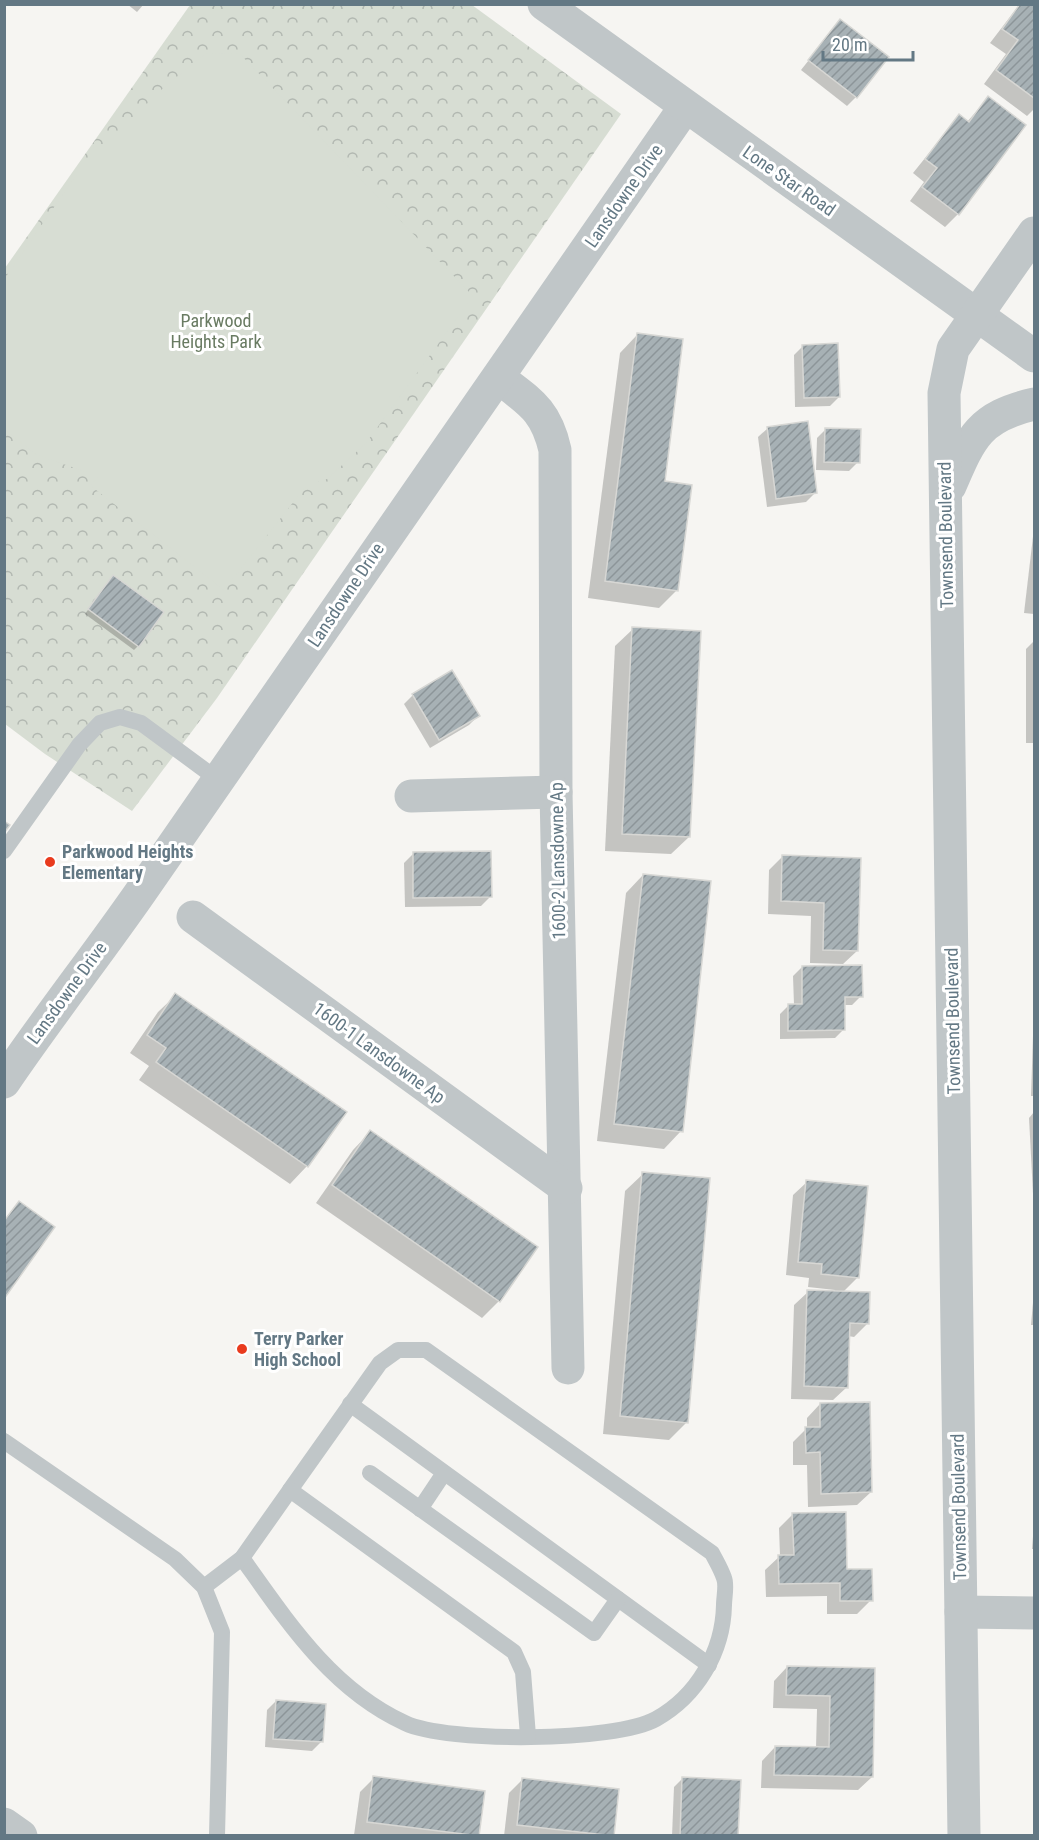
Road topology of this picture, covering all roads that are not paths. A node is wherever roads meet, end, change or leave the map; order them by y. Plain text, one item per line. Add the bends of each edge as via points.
1 (544, 4) edge
2 (686, 107) junction
3 (1035, 233) edge
4 (975, 313) junction
5 (1035, 356) edge
6 (499, 378) junction
7 (1035, 404) edge
8 (946, 496) junction
9 (217, 779) junction
10 (556, 792) junction
11 (411, 796) dead end
12 (4, 851) edge
13 (193, 917) dead end
14 (4, 1082) edge
15 (566, 1188) junction
16 (568, 1368) dead end
17 (350, 1404) junction
18 (4, 1441) edge
19 (370, 1473) dead end
20 (444, 1473) junction
21 (290, 1490) junction
22 (420, 1509) junction
23 (242, 1558) junction
24 (204, 1587) junction
25 (618, 1599) junction
26 (961, 1612) junction
27 (1035, 1613) edge
28 (709, 1665) junction
29 (528, 1736) junction
30 (4, 1824) edge
31 (21, 1836) edge
32 (217, 1836) edge
33 (964, 1836) edge

1 - 2 street, Lone Star Road
2 - 4 street, Lone Star Road
2 - 6 street, Lansdowne Drive
3 - 4 street, Townsend Boulevard
4 - 5 street, Lone Star Road
4 - 8 street, Townsend Boulevard via 952,349 944,393
6 - 9 street, Lansdowne Drive
6 - 10 street, 1600-2 Lansdowne Ap via 535,406 550,425 555,450
7 - 8 street via 1007,411 969,441
8 - 26 street, Townsend Boulevard
9 - 12 lane via 141,723 120,717 100,723 79,745
9 - 14 street, Lansdowne Drive
10 - 11 street
10 - 15 street, 1600-2 Lansdowne Ap
13 - 15 street, 1600-1 Lansdowne Ap
15 - 16 street, 1600-2 Lansdowne Ap
17 - 20 lane
17 - 21 lane
17 - 28 lane via 380,1363 398,1350 426,1350 712,1553 725,1579 724,1628
18 - 24 lane via 175,1559
19 - 22 lane
20 - 22 lane
20 - 25 lane
21 - 23 lane
21 - 29 lane via 514,1652 523,1672
22 - 25 lane via 594,1633
23 - 24 lane
23 - 29 lane via 295,1631 344,1686 406,1724 469,1737
24 - 32 lane via 222,1632
25 - 28 lane
26 - 27 street
26 - 33 street, Townsend Boulevard
28 - 29 lane via 685,1698 654,1720 608,1732
30 - 31 street

